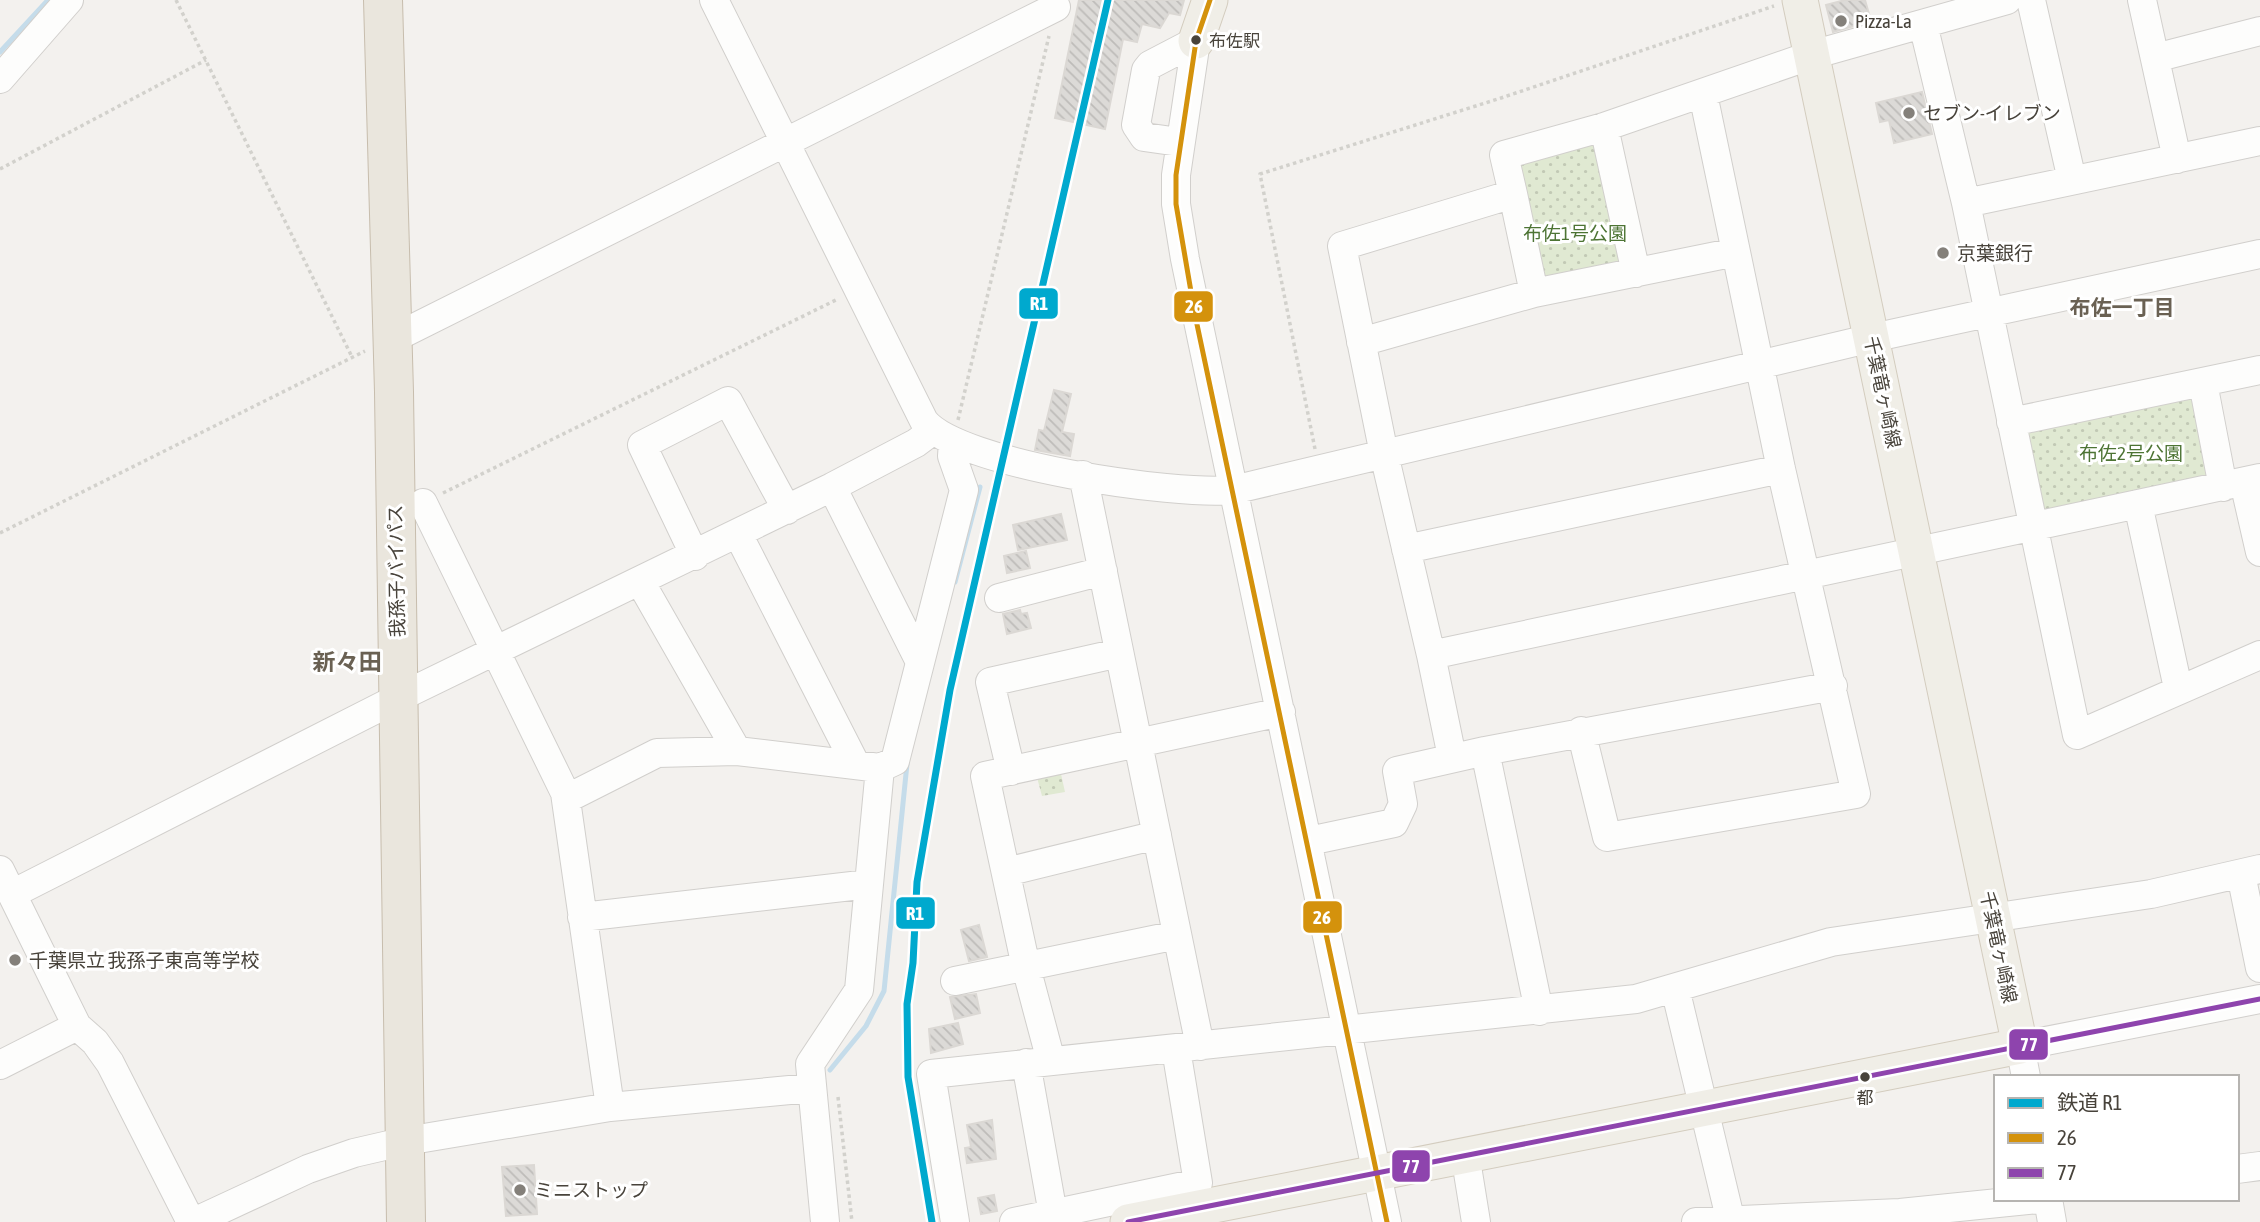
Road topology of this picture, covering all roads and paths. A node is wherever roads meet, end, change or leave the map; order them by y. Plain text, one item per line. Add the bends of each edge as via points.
1 (69, 0) edge
2 (176, 0) edge
3 (383, 0) edge
4 (714, 0) edge
5 (1210, 0) edge
6 (2007, 0) edge
7 (2031, 0) edge
8 (2142, 0) edge
9 (1793, 1) edge
10 (1056, 7) joint
11 (1923, 24) junction
12 (2260, 31) edge
13 (1196, 41) junction
14 (1812, 55) junction
15 (2155, 58) junction
16 (206, 60) junction
17 (0, 79) edge
18 (1703, 94) junction
19 (1604, 127) junction
20 (2260, 141) edge
21 (1179, 142) junction
22 (787, 143) junction
23 (2177, 159) junction
24 (0, 169) edge
25 (2072, 180) junction
26 (1513, 194) junction
27 (1966, 203) junction
28 (1736, 252) junction
29 (2260, 254) edge
30 (1636, 274) junction
31 (859, 289) junction
32 (1534, 293) junction
33 (1987, 312) junction
34 (1872, 338) junction
35 (392, 339) junction
36 (1362, 342) junction
37 (352, 357) junction
38 (1760, 364) junction
39 (2260, 370) edge
40 (2203, 383) junction
41 (2011, 422) junction
42 (943, 436) junction
43 (1384, 454) junction
44 (1320, 469) junction
45 (1781, 469) junction
46 (1083, 475) junction
47 (2242, 482) edge
48 (832, 487) junction
49 (1233, 490) junction
50 (424, 503) joint
51 (2138, 504) junction
52 (787, 510) junction
53 (2032, 525) junction
54 (0, 533) edge
55 (738, 534) junction
56 (1406, 549) junction
57 (2260, 552) edge
58 (1917, 553) junction
59 (695, 556) junction
60 (1103, 570) junction
61 (1805, 577) junction
62 (641, 583) junction
63 (999, 598) dead end
64 (497, 650) junction
65 (1119, 653) junction
66 (2260, 654) edge
67 (1431, 655) junction
68 (920, 662) junction
69 (1833, 687) junction
70 (2178, 688) junction
71 (398, 698) junction
72 (1281, 712) junction
73 (1581, 731) junction
74 (1138, 743) junction
75 (737, 751) junction
76 (1485, 751) junction
77 (1452, 757) junction
78 (868, 766) junction
79 (1011, 771) junction
80 (566, 799) junction
81 (1157, 835) junction
82 (1309, 841) junction
83 (2250, 871) edge
84 (1006, 872) junction
85 (6, 882) edge
86 (869, 884) junction
87 (583, 917) junction
88 (1993, 920) junction
89 (1177, 935) junction
90 (1026, 967) junction
91 (2260, 968) edge
92 (955, 981) dead end
93 (1675, 988) junction
94 (2260, 999) edge
95 (1539, 1011) junction
96 (77, 1026) junction
97 (1346, 1032) junction
98 (1188, 1047) junction
99 (2023, 1061) edge
100 (1038, 1062) junction
101 (0, 1065) edge
102 (811, 1088) junction
103 (610, 1107) junction
104 (1704, 1108) junction
105 (407, 1141) junction
106 (1465, 1154) junction
107 (2260, 1166) edge
108 (2239, 1169) edge
109 (1374, 1172) junction
110 (2018, 1201) edge
111 (2048, 1201) edge
112 (1053, 1214) junction
113 (1827, 1219) edge
114 (1731, 1220) edge
115 (192, 1222) edge
116 (406, 1222) edge
117 (825, 1222) edge
118 (955, 1222) edge
119 (1014, 1222) edge
120 (1128, 1222) edge
121 (1387, 1222) edge
122 (1475, 1222) edge
123 (1696, 1222) edge
124 (2053, 1222) edge

1 - 17 street
2 - 16 path
3 - 35 highway, 我孫子バイパス
4 - 22 street
5 - 13 main road
6 - 11 street
7 - 25 street
8 - 15 street
9 - 14 main road, 千葉竜ヶ崎線
9 - 44 path via 1259,174
10 - 22 street
10 - 42 path
11 - 14 street
11 - 27 street
12 - 15 street
13 - 21 street
13 - 21 street via 1146,70 1136,125 1144,137
14 - 18 street
14 - 34 main road, 千葉竜ヶ崎線
15 - 23 street
16 - 24 path
16 - 37 path
18 - 19 street
18 - 28 street
19 - 26 street via 1504,155
19 - 30 street
20 - 23 street
21 - 49 street via 1176,204
22 - 31 street
22 - 35 street
23 - 25 street
25 - 27 street
26 - 32 street
26 - 36 street via 1342,246
27 - 33 street
28 - 30 street
28 - 38 street
29 - 33 street
30 - 32 street
31 - 42 street
31 - 50 path
32 - 36 street
33 - 34 street
33 - 41 street
34 - 38 street
34 - 58 main road, 千葉竜ヶ崎線
35 - 37 path
35 - 71 highway, 我孫子バイパス
36 - 43 street
37 - 54 path
38 - 43 street
38 - 45 street
39 - 40 street
40 - 41 street
40 - 47 street
41 - 53 street
42 - 46 street via 986,455
42 - 48 street via 916,443
42 - 68 street via 964,490
43 - 44 street
43 - 56 street
44 - 49 street
45 - 56 street
45 - 61 street
46 - 49 street via 1205,493
46 - 60 street
47 - 51 street
47 - 57 street
48 - 52 street
48 - 68 street
49 - 72 street
50 - 64 street
51 - 53 street
51 - 70 street
52 - 55 street
52 - 59 street via 728,401 642,445
53 - 58 street
53 - 70 street via 2077,735
55 - 59 street
55 - 78 street
56 - 67 street
58 - 61 street
58 - 88 main road, 千葉竜ヶ崎線
59 - 62 street
60 - 63 street
60 - 65 street
61 - 67 street
61 - 69 street
62 - 64 street
62 - 75 street
64 - 71 street
64 - 80 street
65 - 74 street
65 - 79 street via 990,682
66 - 70 street
67 - 77 street
68 - 78 street via 895,761
69 - 73 street
69 - 73 street via 1856,794 1607,837
71 - 85 street
71 - 105 highway, 我孫子バイパス
72 - 74 street
72 - 82 street
73 - 76 street
74 - 79 street
74 - 81 street
75 - 78 street
75 - 80 street via 657,753
76 - 77 street
76 - 95 street
77 - 82 street via 1397,771 1404,804 1394,823
78 - 86 street
79 - 84 street via 985,776
80 - 87 street
81 - 84 street
81 - 89 street
82 - 97 street
83 - 88 street via 2151,894
83 - 91 street
84 - 90 street
85 - 96 street
86 - 87 street
86 - 102 street via 859,990 810,1064
87 - 103 street
88 - 93 street via 1831,942
88 - 99 main road, 千葉竜ヶ崎線
89 - 90 street
89 - 98 street
90 - 92 street
90 - 100 street
93 - 95 street via 1636,999
93 - 104 street
94 - 99 street
95 - 97 street
96 - 101 street
96 - 115 street via 110,1063
97 - 98 street
97 - 109 street
98 - 100 street
98 - 112 street via 1198,1183
99 - 104 main road
100 - 112 street
100 - 118 street via 931,1074
102 - 103 street
102 - 117 street
103 - 105 street
104 - 106 main road
104 - 114 street
105 - 115 street via 307,1169
105 - 116 highway, 我孫子バイパス
106 - 109 main road
106 - 122 street
107 - 108 street
109 - 120 main road
109 - 121 street
110 - 113 street
111 - 124 street
112 - 119 street
113 - 114 street
114 - 123 street

